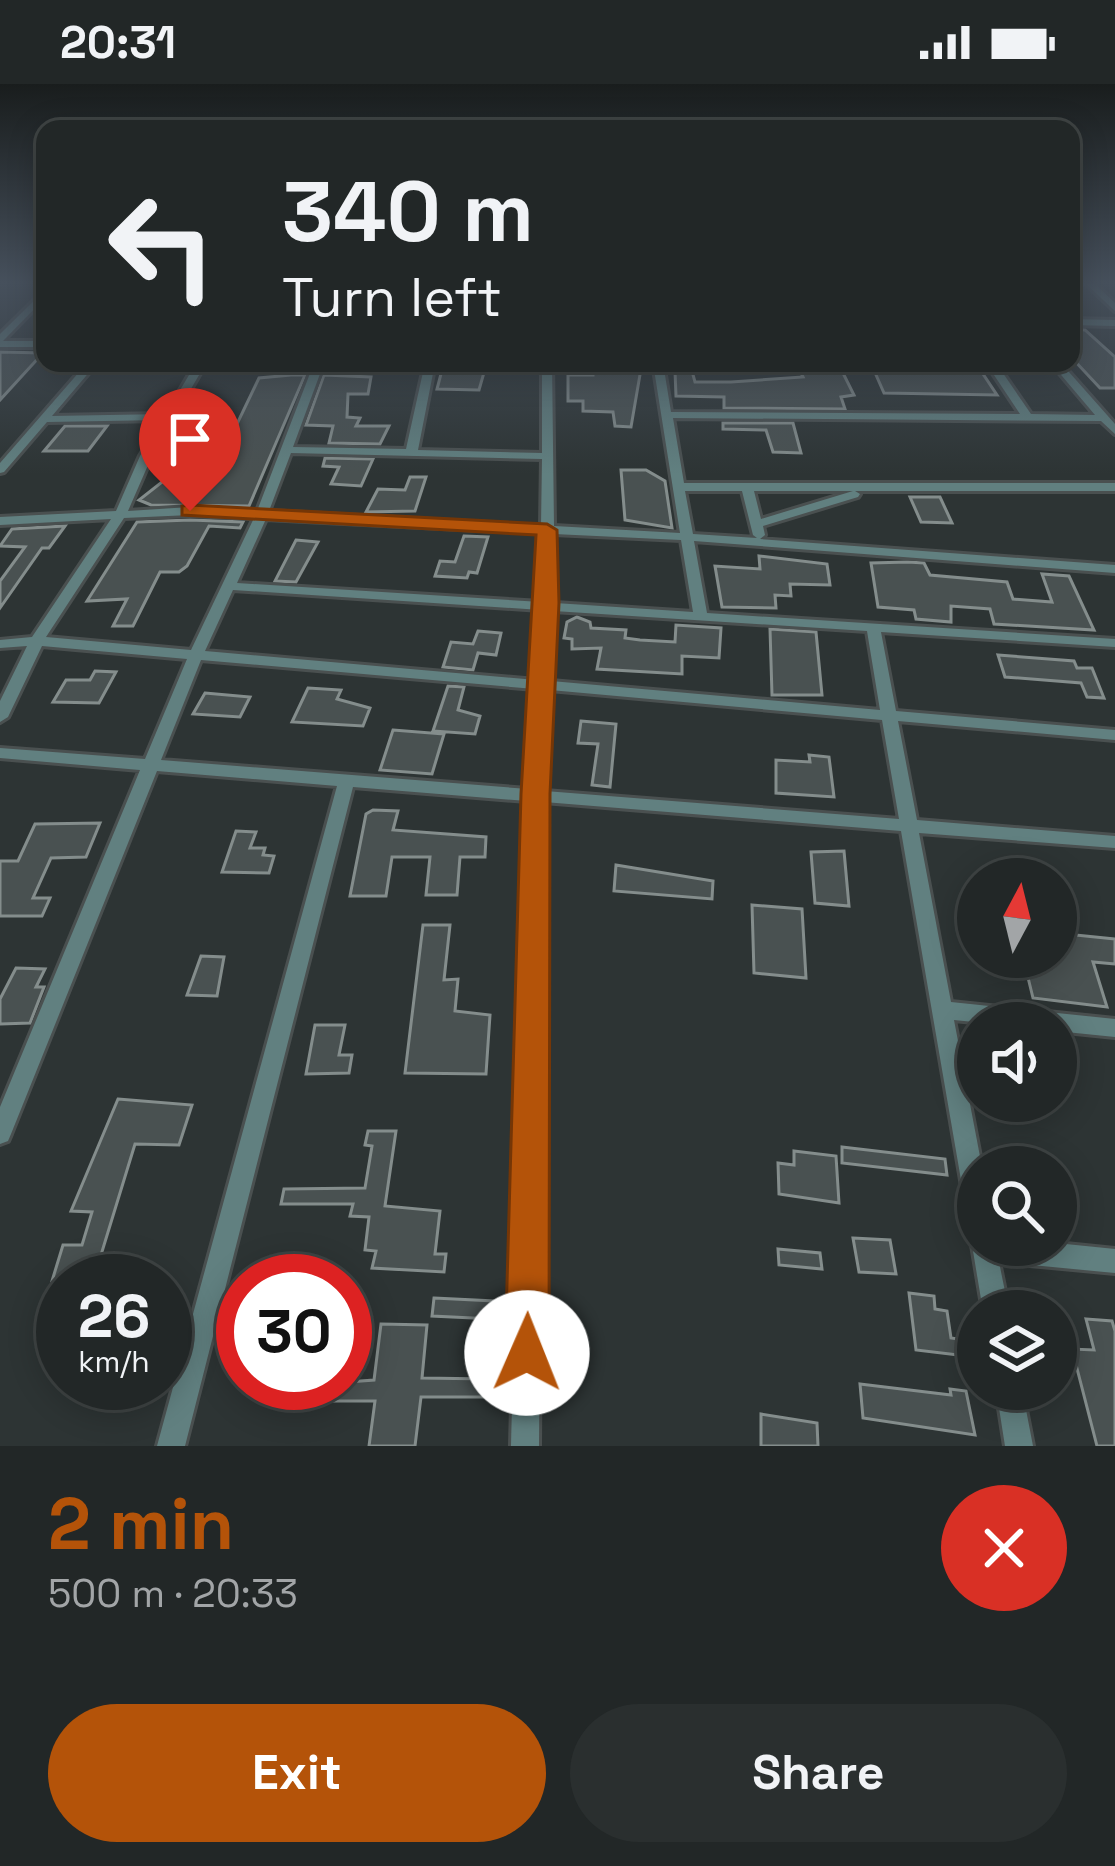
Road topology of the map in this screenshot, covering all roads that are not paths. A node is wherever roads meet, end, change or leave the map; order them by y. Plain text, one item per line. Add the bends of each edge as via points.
1 (84, 372) edge
2 (196, 372) edge
3 (316, 372) edge
4 (428, 372) edge
5 (547, 372) edge
6 (660, 372) edge
7 (998, 372) edge
8 (1065, 372) edge
9 (667, 415) junction
10 (170, 417) junction
11 (44, 418) junction
12 (1027, 418) junction
13 (1104, 418) junction
14 (1115, 431) edge
15 (288, 450) junction
16 (411, 454) junction
17 (544, 456) junction
18 (0, 470) edge
19 (680, 487) junction
20 (747, 488) junction
21 (1115, 488) edge
22 (866, 490) junction
23 (121, 513) junction
24 (262, 514) junction
25 (0, 521) edge
26 (757, 524) junction
27 (547, 530) junction
28 (688, 537) junction
29 (760, 542) junction
30 (1115, 569) edge
31 (226, 586) junction
32 (548, 603) junction
33 (700, 613) junction
34 (873, 627) junction
35 (37, 641) junction
36 (1115, 643) edge
37 (0, 644) edge
38 (194, 659) junction
39 (539, 688) junction
40 (0, 717) edge
41 (891, 719) junction
42 (1115, 735) edge
43 (0, 753) edge
44 (150, 766) junction
45 (346, 783) junction
46 (536, 794) junction
47 (913, 823) junction
48 (1115, 842) edge
49 (943, 1010) junction
50 (1115, 1028) edge
51 (0, 1134) edge
52 (967, 1146) edge
53 (1077, 1257) edge
54 (1115, 1261) edge
55 (1013, 1410) edge
56 (171, 1446) edge
57 (526, 1446) edge
58 (1019, 1446) edge

1 - 11 street
2 - 10 street
3 - 15 street
4 - 16 street
5 - 17 street
6 - 9 street
7 - 12 street
8 - 13 street
9 - 12 street
9 - 19 street
10 - 11 street
10 - 23 street
11 - 18 street
12 - 13 street
13 - 14 street
15 - 16 street
15 - 24 street
16 - 17 street
17 - 27 street
19 - 20 street
19 - 28 street
20 - 22 street
20 - 26 street
21 - 22 street
22 - 26 street
23 - 24 street
23 - 25 street
23 - 35 street
24 - 27 street
24 - 31 street
26 - 29 street
27 - 28 street
27 - 32 street
28 - 29 street
28 - 33 street
29 - 30 street
31 - 32 street
31 - 38 street
32 - 33 street
32 - 39 street
33 - 34 street
34 - 36 street
34 - 41 street
35 - 37 street
35 - 38 street
35 - 40 street
38 - 39 street
38 - 44 street
39 - 41 street
39 - 46 street
41 - 42 street
41 - 47 street
43 - 44 street
44 - 45 street
44 - 51 street
45 - 46 street
45 - 56 street
46 - 47 street
46 - 57 street
47 - 48 street
47 - 49 street
49 - 50 street
49 - 52 street
53 - 54 street
55 - 58 street

